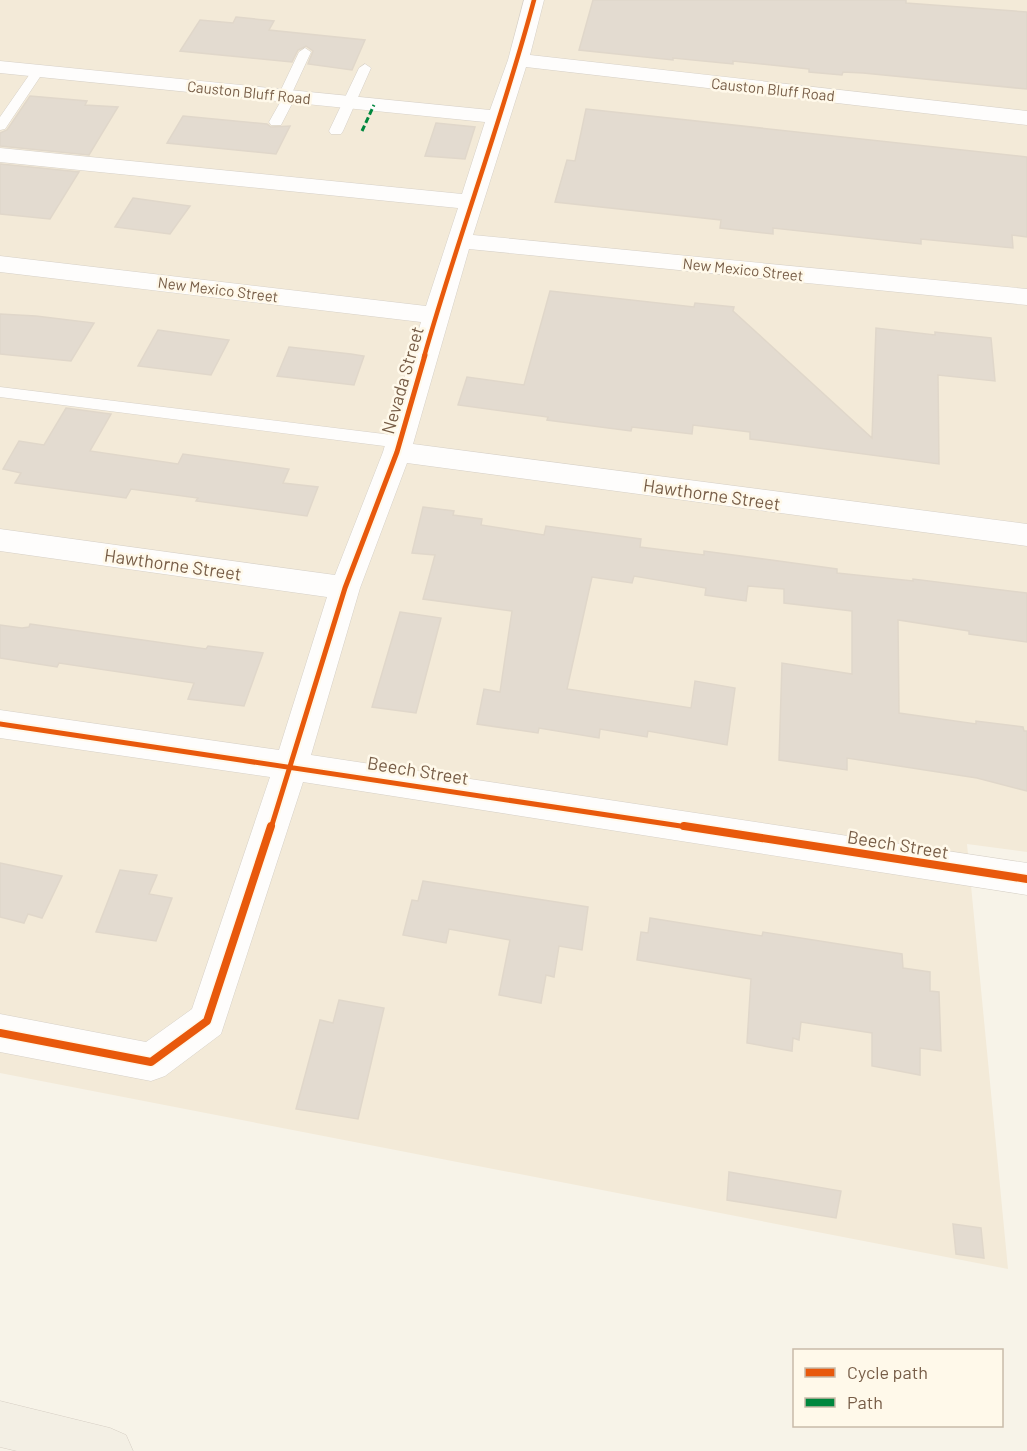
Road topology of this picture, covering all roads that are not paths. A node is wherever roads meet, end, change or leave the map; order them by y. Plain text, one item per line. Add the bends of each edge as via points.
1 (534, 0) edge
2 (305, 52) dead end
3 (518, 60) junction
4 (0, 67) edge
5 (365, 68) dead end
6 (38, 71) junction
7 (287, 96) junction
8 (350, 102) junction
9 (498, 117) junction
10 (1027, 118) edge
11 (276, 122) dead end
12 (0, 126) edge
13 (336, 131) dead end
14 (0, 156) edge
15 (472, 202) junction
16 (460, 241) junction
17 (0, 264) edge
18 (1027, 297) edge
19 (436, 315) junction
20 (0, 392) edge
21 (398, 447) junction
22 (1027, 536) edge
23 (0, 540) edge
24 (345, 588) junction
25 (0, 724) edge
26 (291, 766) junction
27 (1027, 879) edge
28 (0, 1033) edge
29 (0, 1424) edge
30 (110, 1451) edge

1 - 3 street, Nevada Street
2 - 7 lane
3 - 9 street, Nevada Street
3 - 10 street, Causton Bluff Road
4 - 6 street, Causton Bluff Road
5 - 8 lane
6 - 7 street, Causton Bluff Road
6 - 12 lane
7 - 8 street, Causton Bluff Road
7 - 11 lane
8 - 9 street, Causton Bluff Road
8 - 13 lane
9 - 15 street, Nevada Street
14 - 15 street
15 - 16 street, Nevada Street
16 - 18 street, New Mexico Street
16 - 19 street, Nevada Street
17 - 19 street, New Mexico Street
19 - 21 street, Nevada Street
20 - 21 lane
21 - 22 street, Hawthorne Street
21 - 24 street, Nevada Street
23 - 24 street, Hawthorne Street
24 - 26 street, Nevada Street
25 - 26 street, Beech Street
26 - 27 street, Beech Street
26 - 28 street via 207,1021 150,1062
29 - 30 main road

